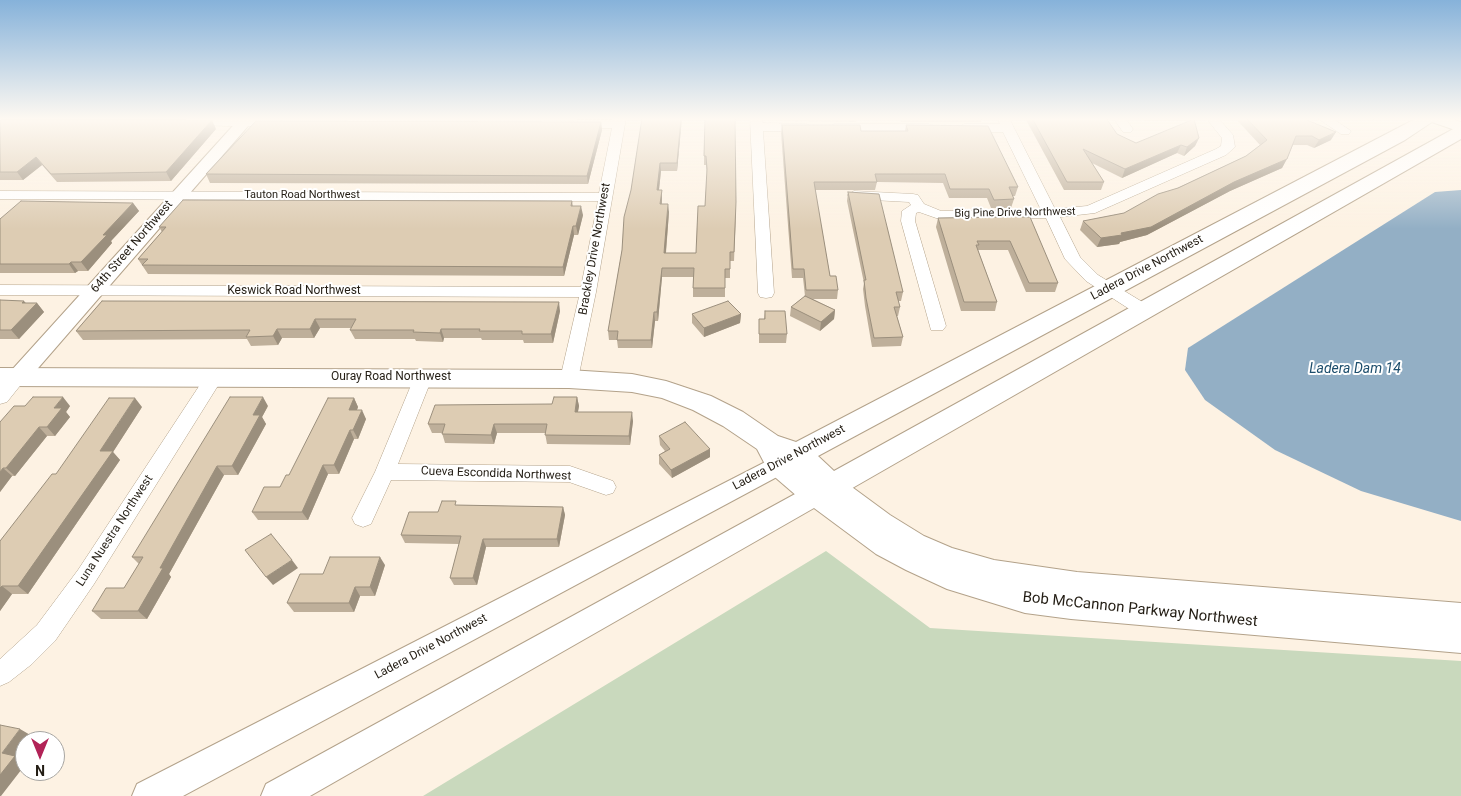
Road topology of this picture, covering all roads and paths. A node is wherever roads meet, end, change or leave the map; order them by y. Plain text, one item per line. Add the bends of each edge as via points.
1 (214, 155) edge
2 (613, 155) edge
3 (759, 155) edge
4 (1022, 155) edge
5 (1214, 155) edge
6 (1363, 155) edge
7 (1420, 155) edge
8 (0, 195) edge
9 (178, 195) junction
10 (848, 195) edge
11 (604, 197) junction
12 (919, 208) junction
13 (1050, 214) junction
14 (1109, 289) junction
15 (0, 290) edge
16 (95, 290) junction
17 (588, 292) junction
18 (766, 293) dead end
19 (1143, 310) junction
20 (937, 326) dead end
21 (215, 376) junction
22 (9, 377) edge
23 (423, 378) junction
24 (569, 379) junction
25 (0, 397) edge
26 (781, 454) junction
27 (385, 472) junction
28 (606, 487) dead end
29 (824, 490) junction
30 (363, 518) dead end
31 (1461, 616) edge
32 (1461, 639) edge
33 (0, 674) edge
34 (148, 796) edge
35 (278, 796) edge

1 - 9 street, 64th Street Northwest
2 - 11 street, Brackley Drive Northwest
3 - 18 street
4 - 13 street
5 - 13 street, Big Pine Drive Northwest via 1090,210
6 - 14 main road, Ladera Drive Northwest
7 - 19 main road
8 - 9 street, Tauton Road Northwest
9 - 11 street, Tauton Road Northwest
9 - 16 street, 64th Street Northwest
10 - 12 street, Big Pine Drive Northwest via 913,198
11 - 17 street, Brackley Drive Northwest
12 - 13 street, Big Pine Drive Northwest via 939,215
12 - 20 street via 910,211 908,221
13 - 14 street via 1073,259
14 - 19 street
14 - 26 main road, Ladera Drive Northwest
15 - 16 street, Keswick Road Northwest
16 - 17 street, Keswick Road Northwest
16 - 22 street, 64th Street Northwest
17 - 24 street, Brackley Drive Northwest
19 - 29 main road
21 - 22 main road, Ouray Road Northwest
21 - 23 main road, Ouray Road Northwest
21 - 33 street, Luna Nuestra Northwest via 52,625 23,656
22 - 25 street
23 - 24 main road, Ouray Road Northwest
23 - 27 street
24 - 26 main road, Ouray Road Northwest via 632,383 666,390 733,419
26 - 29 main road, Ouray Road Northwest
26 - 34 street, Ladera Drive Northwest
27 - 28 street, Cueva Escondida Northwest via 570,474
27 - 30 street
29 - 31 street, Bob McCannon Parkway Northwest via 915,544 947,558 994,572 1077,584
29 - 32 street, Bob McCannon Parkway Northwest via 877,541 962,582 1025,600
29 - 35 street

